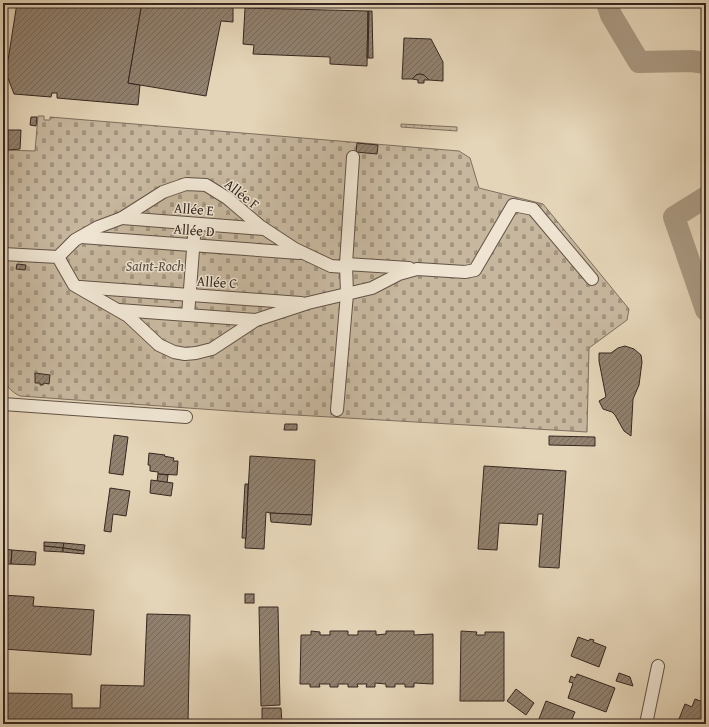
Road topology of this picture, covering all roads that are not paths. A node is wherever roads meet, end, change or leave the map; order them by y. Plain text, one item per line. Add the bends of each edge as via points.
1 (353, 157) dead end
2 (122, 218) junction
3 (194, 224) junction
4 (264, 229) junction
5 (81, 237) junction
6 (193, 245) junction
7 (304, 253) junction
8 (3, 254) edge
9 (58, 257) junction
10 (346, 265) junction
11 (417, 269) junction
12 (592, 278) dead end
13 (76, 286) junction
14 (347, 294) junction
15 (189, 295) junction
16 (308, 303) junction
17 (118, 310) junction
18 (188, 315) junction
19 (256, 320) junction
20 (3, 404) edge
21 (337, 410) dead end
22 (186, 417) dead end
23 (658, 666) dead end
24 (646, 724) edge

1 - 10 street
2 - 3 street, Allée E
2 - 4 street, Allée F via 163,192 186,184 206,185 227,198
2 - 5 street, Allée F
3 - 4 street, Allée E
3 - 6 street
4 - 7 street, Allée F
5 - 6 street, Allée D
5 - 9 street, Allée F
6 - 7 street, Allée D
6 - 15 street
7 - 10 street, Allée F via 331,266
8 - 9 street
9 - 13 street
10 - 11 street, Allée F
10 - 14 street
11 - 12 street, Allée F via 465,272 475,270 513,205 533,209
11 - 14 street via 399,274 372,288
13 - 15 street, Allée C
13 - 17 street
14 - 16 street
14 - 21 street
15 - 16 street, Allée C
15 - 18 street
16 - 19 street
17 - 18 street
17 - 19 street via 159,345 185,354 212,349
18 - 19 street
20 - 22 street
23 - 24 street

